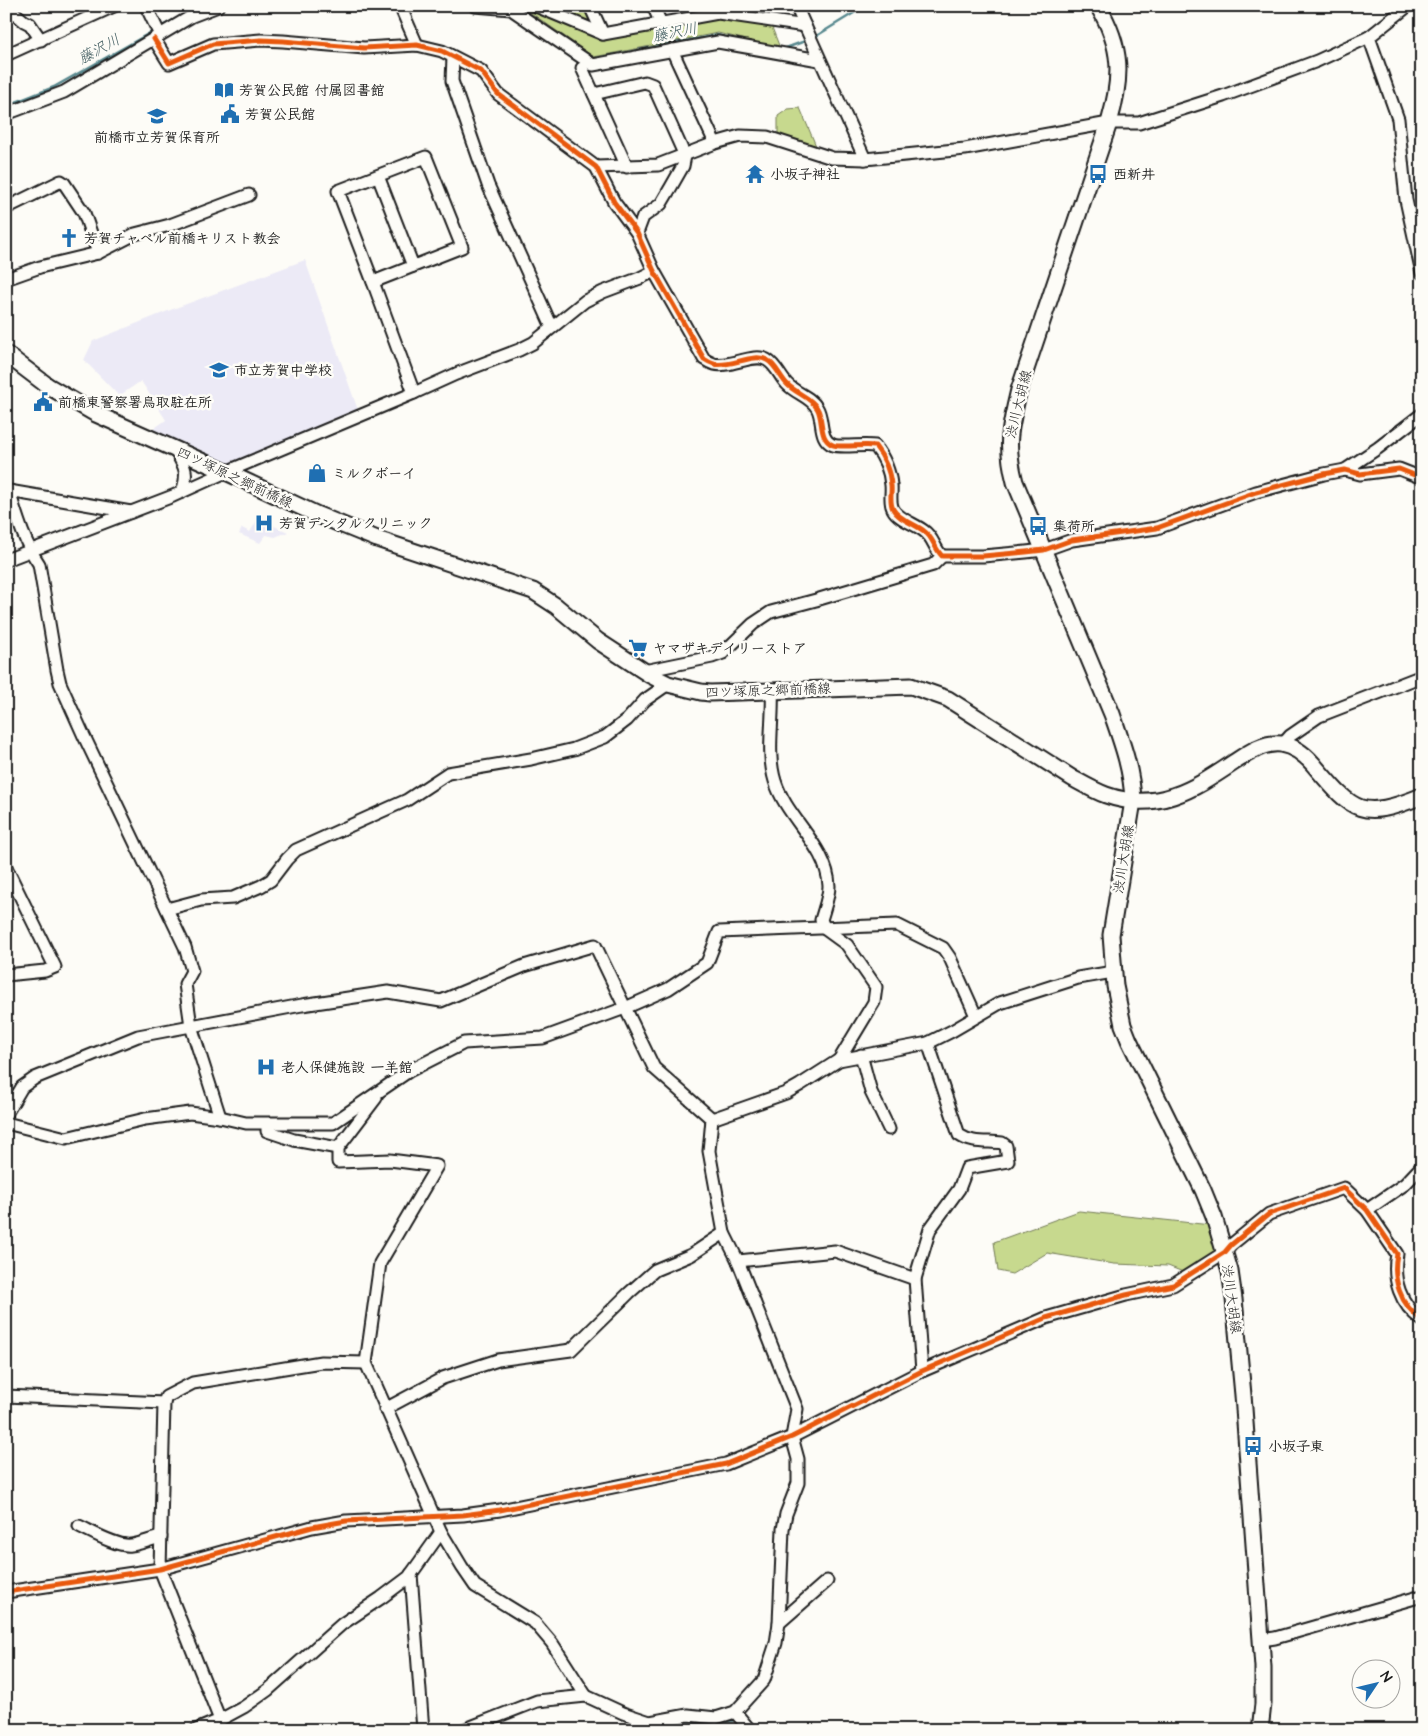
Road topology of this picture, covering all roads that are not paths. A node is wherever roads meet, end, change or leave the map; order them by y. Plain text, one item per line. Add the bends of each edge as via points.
1 (6, 6) edge
2 (114, 6) edge
3 (146, 6) edge
4 (218, 6) edge
5 (400, 6) edge
6 (475, 6) edge
7 (536, 6) edge
8 (590, 6) edge
9 (653, 6) edge
10 (796, 6) edge
11 (1098, 6) edge
12 (1408, 6) edge
13 (717, 10) edge
14 (661, 23) junction
15 (805, 26) junction
16 (603, 34) junction
17 (1369, 36) junction
18 (157, 37) junction
19 (41, 40) junction
20 (418, 45) junction
21 (672, 50) junction
22 (6, 55) edge
23 (453, 57) junction
24 (819, 60) junction
25 (582, 68) dead end
26 (594, 94) junction
27 (6, 114) edge
28 (1109, 123) junction
29 (716, 143) junction
30 (685, 156) junction
31 (864, 159) junction
32 (596, 167) junction
33 (627, 167) junction
34 (378, 176) junction
35 (250, 195) dead end
36 (6, 208) edge
37 (637, 233) junction
38 (98, 252) junction
39 (413, 266) junction
40 (654, 271) junction
41 (1422, 273) edge
42 (6, 280) edge
43 (373, 282) junction
44 (552, 327) junction
45 (6, 354) edge
46 (414, 393) junction
47 (1422, 414) edge
48 (175, 450) junction
49 (1345, 470) junction
50 (226, 472) junction
51 (1422, 478) edge
52 (8, 491) edge
53 (182, 492) junction
54 (131, 512) junction
55 (12, 520) edge
56 (1044, 550) junction
57 (30, 551) junction
58 (942, 556) junction
59 (6, 560) edge
60 (644, 671) junction
61 (1422, 676) edge
62 (668, 684) junction
63 (772, 690) junction
64 (1283, 744) junction
65 (1422, 796) edge
66 (1133, 801) junction
67 (6, 867) edge
68 (167, 909) junction
69 (825, 929) junction
70 (1113, 972) junction
71 (6, 975) edge
72 (625, 1008) junction
73 (976, 1016) junction
74 (191, 1026) junction
75 (928, 1043) junction
76 (861, 1055) junction
77 (839, 1060) junction
78 (386, 1086) junction
79 (6, 1114) edge
80 (220, 1117) junction
81 (712, 1119) junction
82 (6, 1123) edge
83 (267, 1124) junction
84 (889, 1129) dead end
85 (338, 1148) junction
86 (1422, 1166) edge
87 (1367, 1210) junction
88 (724, 1232) junction
89 (1225, 1252) junction
90 (738, 1261) junction
91 (915, 1279) junction
92 (1422, 1320) edge
93 (366, 1363) junction
94 (922, 1371) junction
95 (6, 1396) edge
96 (164, 1403) junction
97 (385, 1409) junction
98 (792, 1437) junction
99 (435, 1516) junction
100 (79, 1526) dead end
101 (441, 1532) junction
102 (161, 1537) junction
103 (160, 1569) junction
104 (411, 1574) junction
105 (827, 1581) dead end
106 (6, 1592) edge
107 (1422, 1596) edge
108 (779, 1623) junction
109 (1261, 1640) junction
110 (586, 1696) junction
111 (735, 1712) junction
112 (220, 1720) junction
113 (196, 1730) edge
114 (423, 1730) edge
115 (463, 1730) edge
116 (750, 1730) edge
117 (1260, 1730) edge

1 - 19 street via 30,24
2 - 19 street
3 - 18 street
4 - 18 street via 192,16
5 - 20 street
6 - 21 street via 511,9 593,65
7 - 16 street
8 - 16 street
9 - 14 street
10 - 15 street
11 - 28 main road, 渋川大胡線 via 1114,40 1118,63 1117,97
12 - 17 street
13 - 14 street
13 - 15 street
14 - 16 street
15 - 24 street
17 - 28 street via 1317,61 1205,102 1139,123
17 - 41 street via 1398,119 1406,200
18 - 20 street via 169,63 213,44 231,42 283,41 364,48
18 - 27 street via 64,92
19 - 22 street
20 - 23 street
21 - 24 street via 718,42
21 - 29 street
23 - 32 street via 481,71 498,94
23 - 44 street via 452,81 488,185
24 - 31 street
25 - 26 street
26 - 30 street via 645,82 653,85
26 - 33 street
28 - 31 street via 965,150
28 - 56 main road, 渋川大胡線 via 1019,390 1009,429 1008,451 1015,482
29 - 30 street
29 - 31 street via 740,136 767,137 832,158
30 - 33 street via 658,165
30 - 37 street via 684,166 671,187 660,204 643,217
32 - 33 street
32 - 37 street via 614,202
34 - 39 street
34 - 39 street via 426,157 462,247
34 - 43 street via 338,191
35 - 38 street via 170,225 135,234
36 - 38 street via 60,181 84,212
37 - 40 street
38 - 42 street via 40,267
39 - 43 street
40 - 44 street via 585,301
40 - 58 street via 704,359 724,365 763,358 770,362 787,385 817,406 827,442 834,446 875,446 882,455 891,485 891,507 925,532
43 - 46 street
44 - 46 street via 519,350
45 - 48 main road, 四ツ塚原之郷前橋線 via 69,400
46 - 50 street
47 - 49 street
48 - 50 main road, 四ツ塚原之郷前橋線
48 - 53 street via 185,467 187,479
49 - 51 street via 1360,474 1398,469
49 - 56 street via 1256,492 1157,528 1072,540
50 - 53 street
50 - 60 main road, 四ツ塚原之郷前橋線 via 378,540 533,591 598,641
52 - 54 street
52 - 55 street
53 - 54 street
54 - 57 street
55 - 57 street
56 - 58 street
56 - 66 main road, 渋川大胡線 via 1112,714 1132,781
57 - 59 street
57 - 68 street via 39,564 60,683
58 - 60 street via 932,565 771,612 753,624 723,653
60 - 62 main road, 四ツ塚原之郷前橋線
61 - 64 street via 1319,716
62 - 63 main road, 四ツ塚原之郷前橋線 via 710,693
62 - 68 street via 645,700 605,737 531,759 448,773 407,800 296,850 271,880 261,886 233,898 201,900
63 - 66 main road, 四ツ塚原之郷前橋線 via 911,686 934,693 964,708 1085,785 1107,795
63 - 69 street via 773,774 780,793 824,865 829,887 821,920
64 - 65 main road via 1308,758 1344,798 1358,807 1385,810
64 - 66 main road, 四ツ塚原之郷前橋線 via 1268,744 1251,751 1181,794 1153,802
66 - 70 main road, 渋川大胡線 via 1111,935
67 - 71 street via 55,967
68 - 74 street via 192,971 185,984
69 - 72 street via 718,932 707,963 668,989
69 - 73 street via 898,925 943,948
69 - 77 street via 847,945 876,987 874,1002
70 - 73 street via 1078,978 1000,1003
70 - 89 main road, 渋川大胡線 via 1128,1040 1203,1190
72 - 74 street via 595,945 524,966 441,1000 388,992
72 - 78 street via 543,1038 464,1043
72 - 81 street via 654,1068
73 - 75 street
74 - 79 street via 138,1036 35,1078 22,1087
74 - 80 street
75 - 76 street
75 - 91 street via 959,1134 974,1142 1002,1143 1006,1146 1008,1161 967,1168 959,1189 930,1229
76 - 77 street
76 - 84 street via 871,1092
77 - 81 street via 786,1093
78 - 83 street via 333,1123
78 - 85 street
80 - 82 street via 190,1113 145,1119 66,1138
80 - 83 street
81 - 88 street via 709,1151
83 - 85 street via 267,1131
85 - 93 street via 338,1162 390,1160 437,1166 380,1263
86 - 87 street via 1405,1184
87 - 89 street via 1344,1188 1269,1214
87 - 92 street via 1397,1254 1394,1268 1399,1293 1413,1314
88 - 90 street
88 - 97 street via 691,1256 655,1270 571,1350 498,1360 442,1378
89 - 94 street via 1173,1285 1126,1294 1046,1318
89 - 109 main road, 渋川大胡線 via 1234,1299
90 - 91 street via 835,1251
90 - 98 street via 797,1409
91 - 94 street
93 - 96 street via 321,1362 193,1383 166,1397
93 - 97 street
94 - 98 street
95 - 96 street
96 - 102 street
97 - 99 street
98 - 99 street via 726,1464 500,1510
98 - 108 street via 798,1459 798,1483 783,1529
99 - 101 street
99 - 103 street via 346,1521 312,1527
100 - 102 street via 128,1546
101 - 104 street
101 - 110 street via 475,1586 535,1623
102 - 103 street
103 - 106 street
103 - 112 street
104 - 112 street via 342,1624 268,1690
104 - 114 street
105 - 108 street
107 - 109 street
108 - 111 street via 764,1680
109 - 117 main road, 渋川大胡線 via 1263,1704
110 - 111 street via 650,1722 688,1715 716,1718
110 - 115 street via 537,1701
111 - 116 street
112 - 113 street

